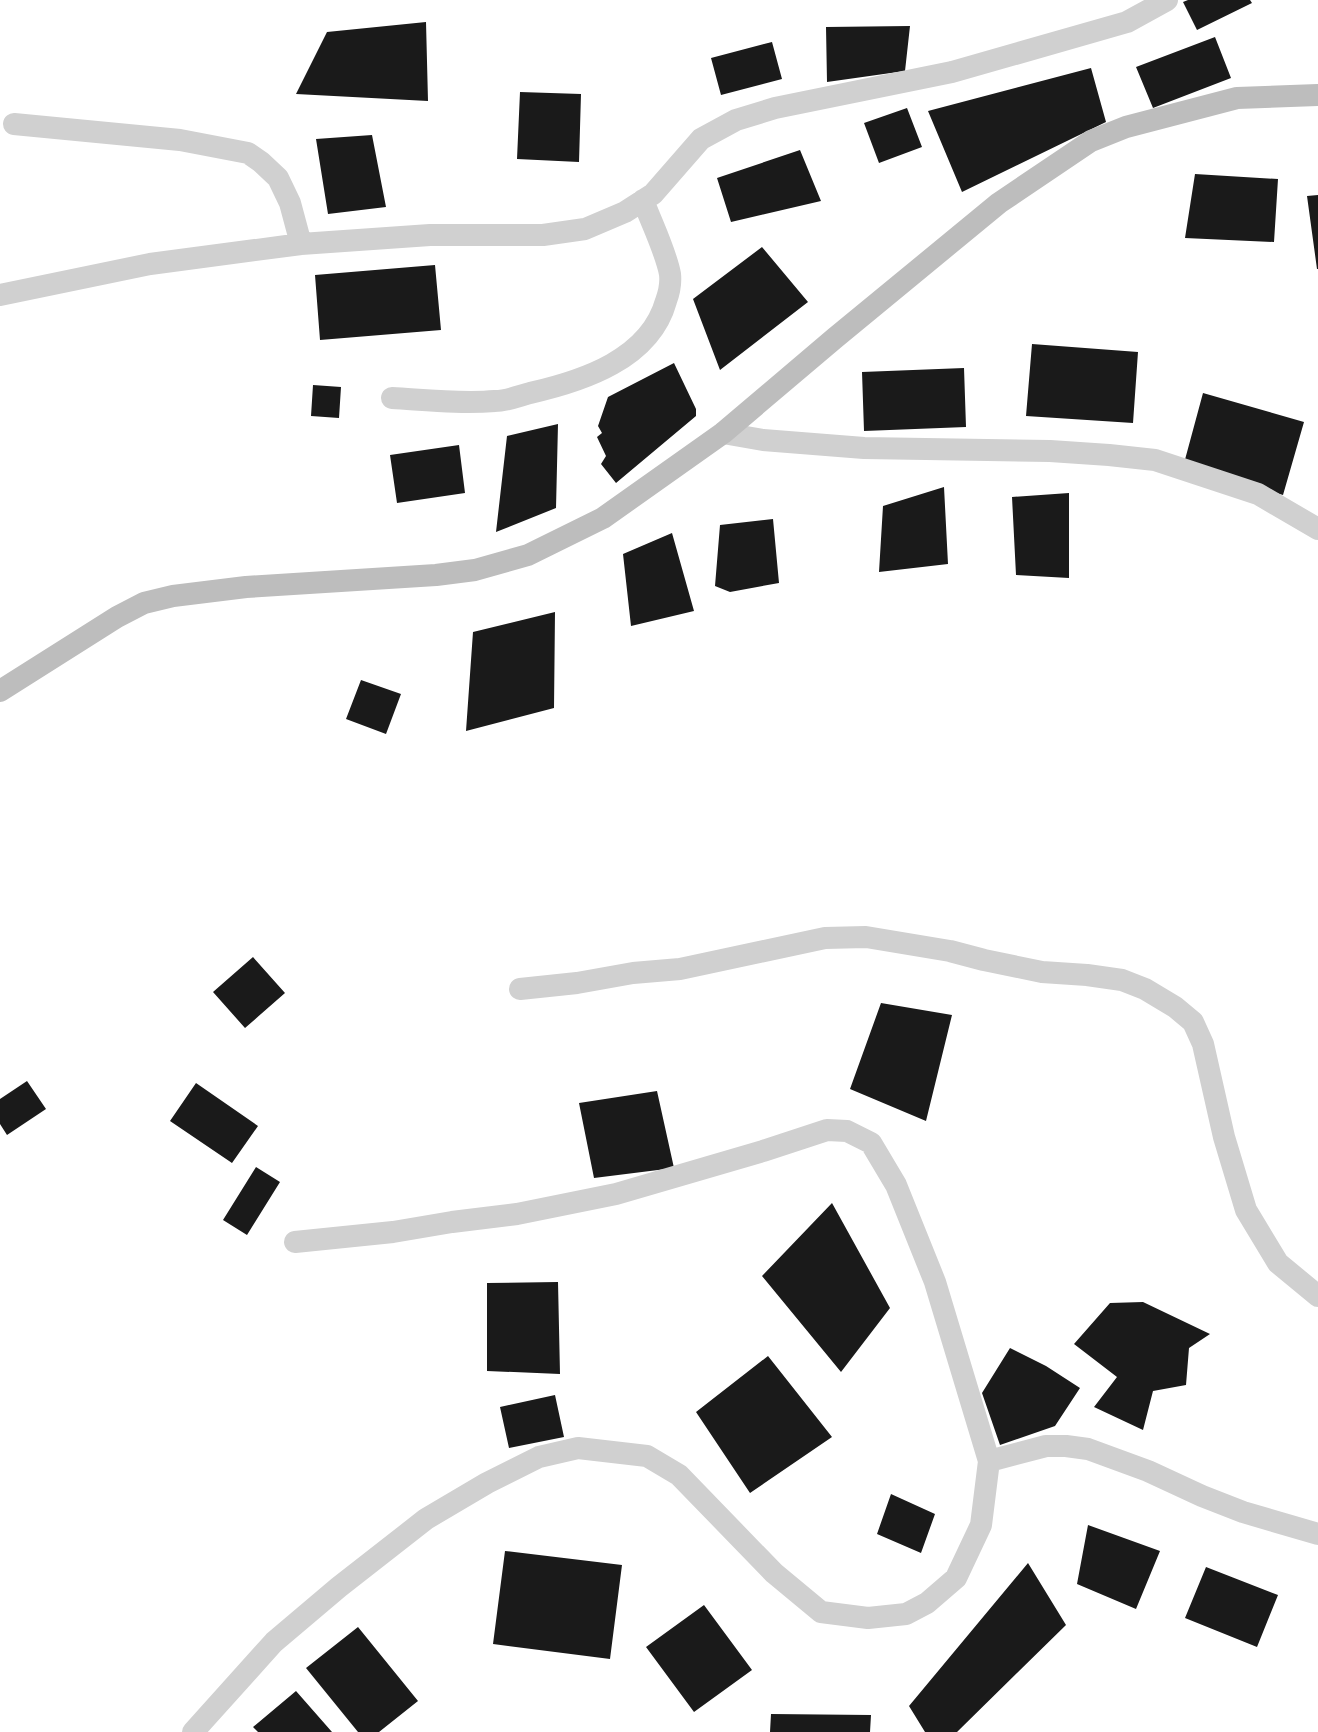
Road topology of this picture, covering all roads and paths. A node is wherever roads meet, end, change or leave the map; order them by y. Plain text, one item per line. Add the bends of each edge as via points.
1 (1167, 0) edge
2 (1318, 95) edge
3 (14, 124) dead end
4 (643, 200) junction
5 (302, 244) junction
6 (0, 295) edge
7 (392, 398) dead end
8 (724, 433) junction
9 (1318, 529) edge
10 (0, 691) edge
11 (520, 989) dead end
12 (295, 1242) dead end
13 (1318, 1296) edge
14 (989, 1461) junction
15 (1318, 1534) edge
16 (193, 1732) edge

1 - 4 street via 1127,22 952,72 775,108 736,120 701,139 653,194
2 - 8 street via 1237,98 1126,127 1091,141 999,203
3 - 5 street via 180,140 248,153 278,178 290,203
4 - 5 street via 625,212 585,229 543,235 430,235
4 - 7 street via 670,275 669,294 662,317 627,356 593,374 559,386 496,401 453,402
5 - 6 street via 150,264
8 - 9 street via 763,440 864,448 1050,451 1155,460 1258,494
8 - 10 street via 603,518 528,555 475,570 436,575 246,587 173,596 144,603 117,617
11 - 13 street via 680,969 825,938 866,937 950,951 1042,972 1122,980 1145,988 1193,1022 1203,1044 1224,1137 1246,1210 1278,1262
12 - 14 street via 392,1232 517,1214 616,1194 827,1130 847,1131 871,1143 896,1186 935,1282
14 - 15 street via 1046,1446 1088,1449 1148,1471 1243,1512
14 - 16 street via 981,1525 956,1578 927,1602 906,1614 868,1618 821,1612 774,1574 679,1475 647,1456 578,1448 540,1457 487,1483 426,1519 339,1587 274,1642

